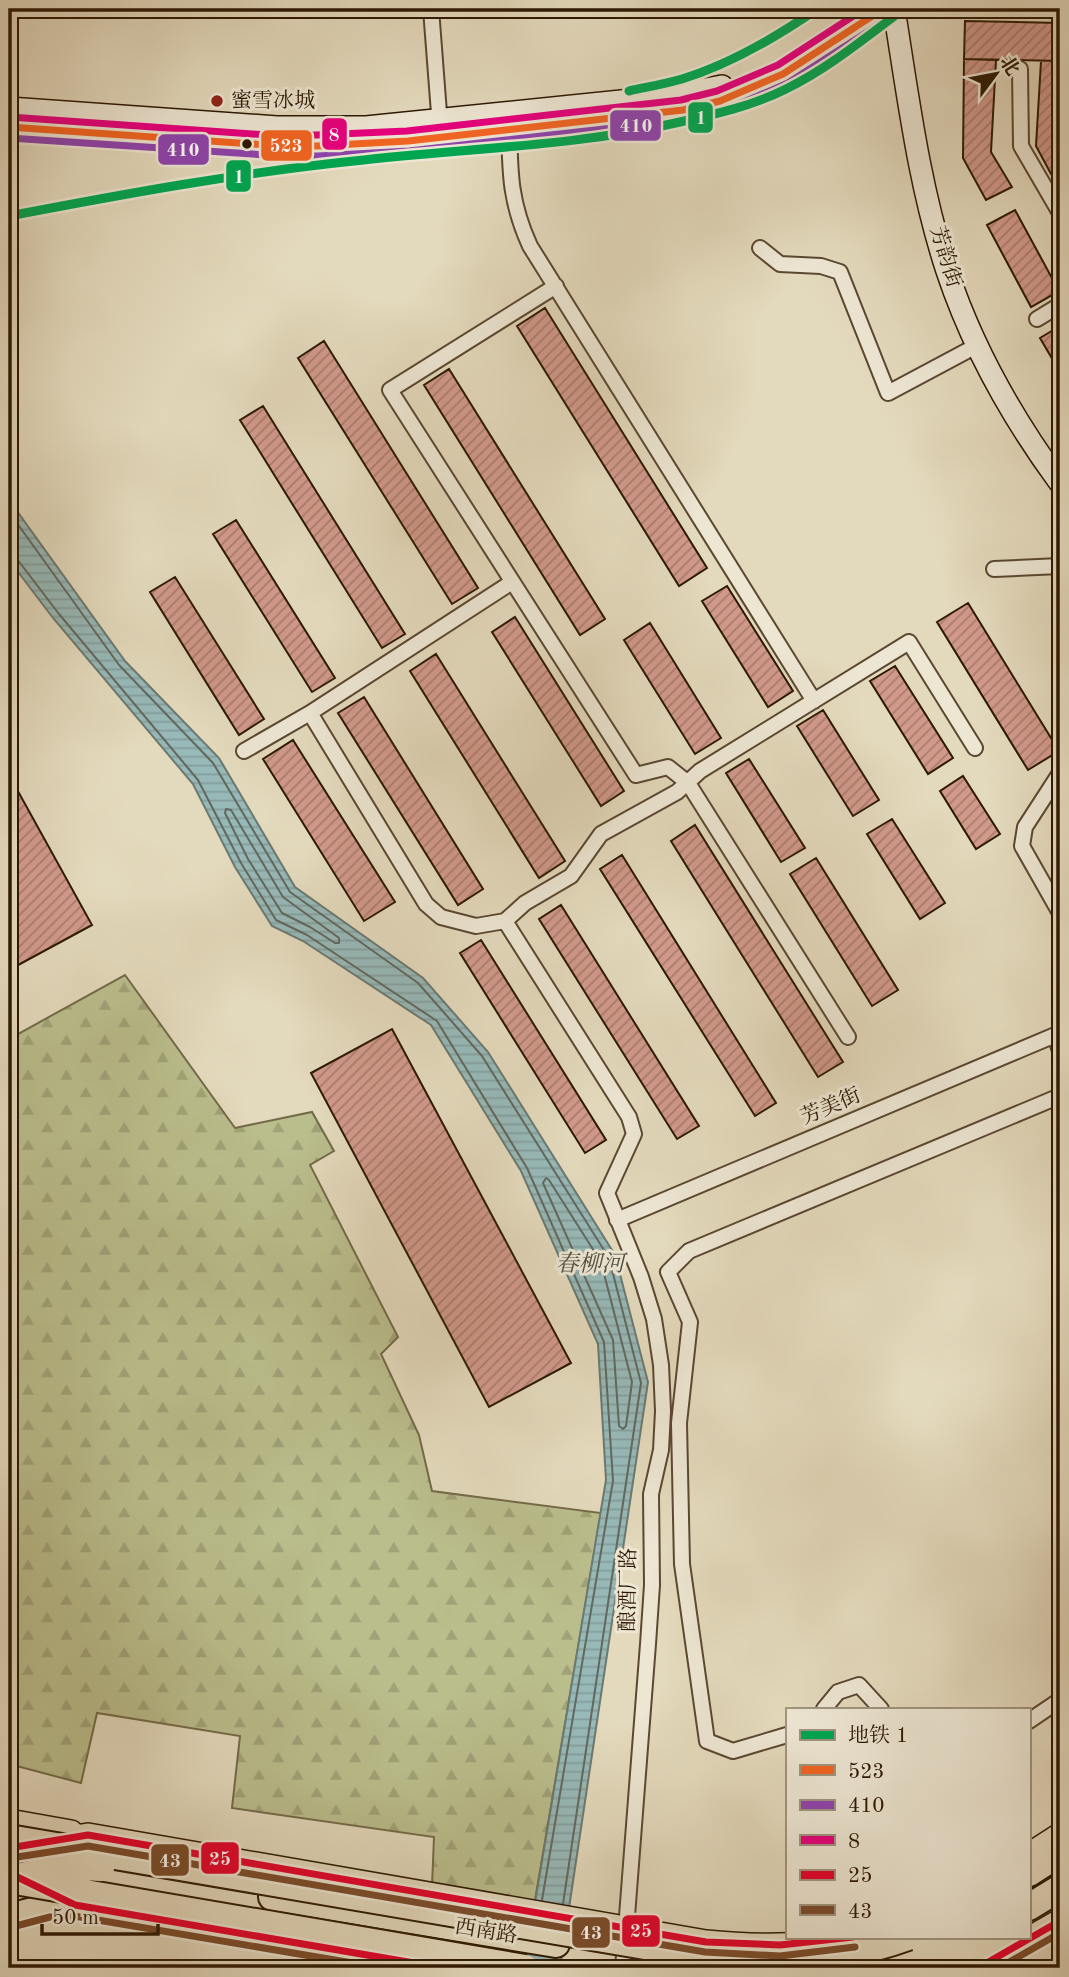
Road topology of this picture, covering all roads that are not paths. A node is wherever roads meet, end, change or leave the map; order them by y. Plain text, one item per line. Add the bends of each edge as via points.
1 (431, 9) edge
2 (857, 9) edge
3 (883, 9) edge
4 (894, 9) edge
5 (1020, 69) dead end
6 (9, 108) edge
7 (509, 121) junction
8 (9, 127) edge
9 (441, 129) junction
10 (1060, 213) edge
11 (760, 248) dead end
12 (556, 286) junction
13 (1060, 305) edge
14 (1037, 318) dead end
15 (978, 345) junction
16 (1060, 483) edge
17 (1060, 566) edge
18 (994, 569) dead end
19 (512, 582) junction
20 (814, 701) junction
21 (310, 713) junction
22 (975, 748) dead end
23 (244, 751) dead end
24 (1060, 773) edge
25 (688, 783) junction
26 (1060, 913) edge
27 (505, 921) junction
28 (1058, 1035) edge
29 (848, 1037) dead end
30 (1060, 1051) edge
31 (1060, 1096) edge
32 (617, 1220) junction
33 (1060, 1700) edge
34 (825, 1708) edge
35 (880, 1708) edge
36 (1030, 1720) edge
37 (786, 1735) edge
38 (9, 1821) edge
39 (88, 1835) junction
40 (1060, 1835) edge
41 (9, 1838) edge
42 (9, 1847) edge
43 (1030, 1853) edge
44 (1060, 1853) edge
45 (1060, 1871) edge
46 (1030, 1872) edge
47 (9, 1873) edge
48 (9, 1880) edge
49 (1060, 1888) edge
50 (1030, 1890) edge
51 (75, 1905) junction
52 (1060, 1905) edge
53 (1030, 1907) edge
54 (9, 1917) edge
55 (1060, 1921) edge
56 (1030, 1923) edge
57 (626, 1928) junction
58 (846, 1938) edge
59 (904, 1938) edge
60 (944, 1938) edge
61 (976, 1938) edge
62 (1005, 1938) edge
63 (624, 1962) edge
64 (443, 1968) edge
65 (525, 1968) edge
66 (699, 1968) edge
67 (850, 1968) edge
68 (905, 1968) edge
69 (944, 1968) edge
70 (978, 1968) edge

1 - 9 street
2 - 7 main road via 777,62 718,88
3 - 7 main road via 783,74 720,101 683,110
4 - 15 main road, 芳韵街 via 921,171 947,271
5 - 10 street via 1021,146
6 - 9 main road via 318,128
7 - 9 main road
7 - 12 street via 511,191 518,220
8 - 9 main road via 280,145 365,144
11 - 15 street via 780,264 840,272 888,393
12 - 19 street via 390,390
12 - 20 street
13 - 14 street
15 - 16 main road, 芳韵街 via 1013,412
17 - 18 street
19 - 21 street
19 - 25 street via 636,775 668,767
20 - 22 street via 909,642
20 - 25 street
21 - 23 street
21 - 27 street via 426,904 441,917 476,926
24 - 26 street via 1025,827 1022,846
25 - 27 street via 601,834 571,876 525,903
25 - 29 street
27 - 32 street, 酿酒厂路 via 629,1117 634,1134 607,1193
28 - 30 street
28 - 32 street, 芳美街
31 - 37 street via 689,1251 668,1272 690,1322 679,1423 682,1564 707,1741 733,1751
32 - 57 street, 酿酒厂路 via 654,1319 663,1411 661,1450 651,1494 649,1644
33 - 36 street
34 - 35 street via 838,1692 859,1685
38 - 39 main road
39 - 42 main road
39 - 51 highway
39 - 57 main road
40 - 43 main road
41 - 59 highway, bridge via 730,1959 814,1958
44 - 46 highway
45 - 50 highway
47 - 51 main road, 西南路
48 - 63 highway, 西南路, bridge via 42,1870 90,1866 592,1950
48 - 65 highway, bridge
49 - 53 highway
51 - 54 highway
51 - 64 highway, 西南路
52 - 56 highway
55 - 70 main road
57 - 58 main road via 744,1946
57 - 63 street, 酿酒厂路
60 - 67 highway
61 - 68 highway
62 - 69 highway
63 - 66 highway, 西南路

